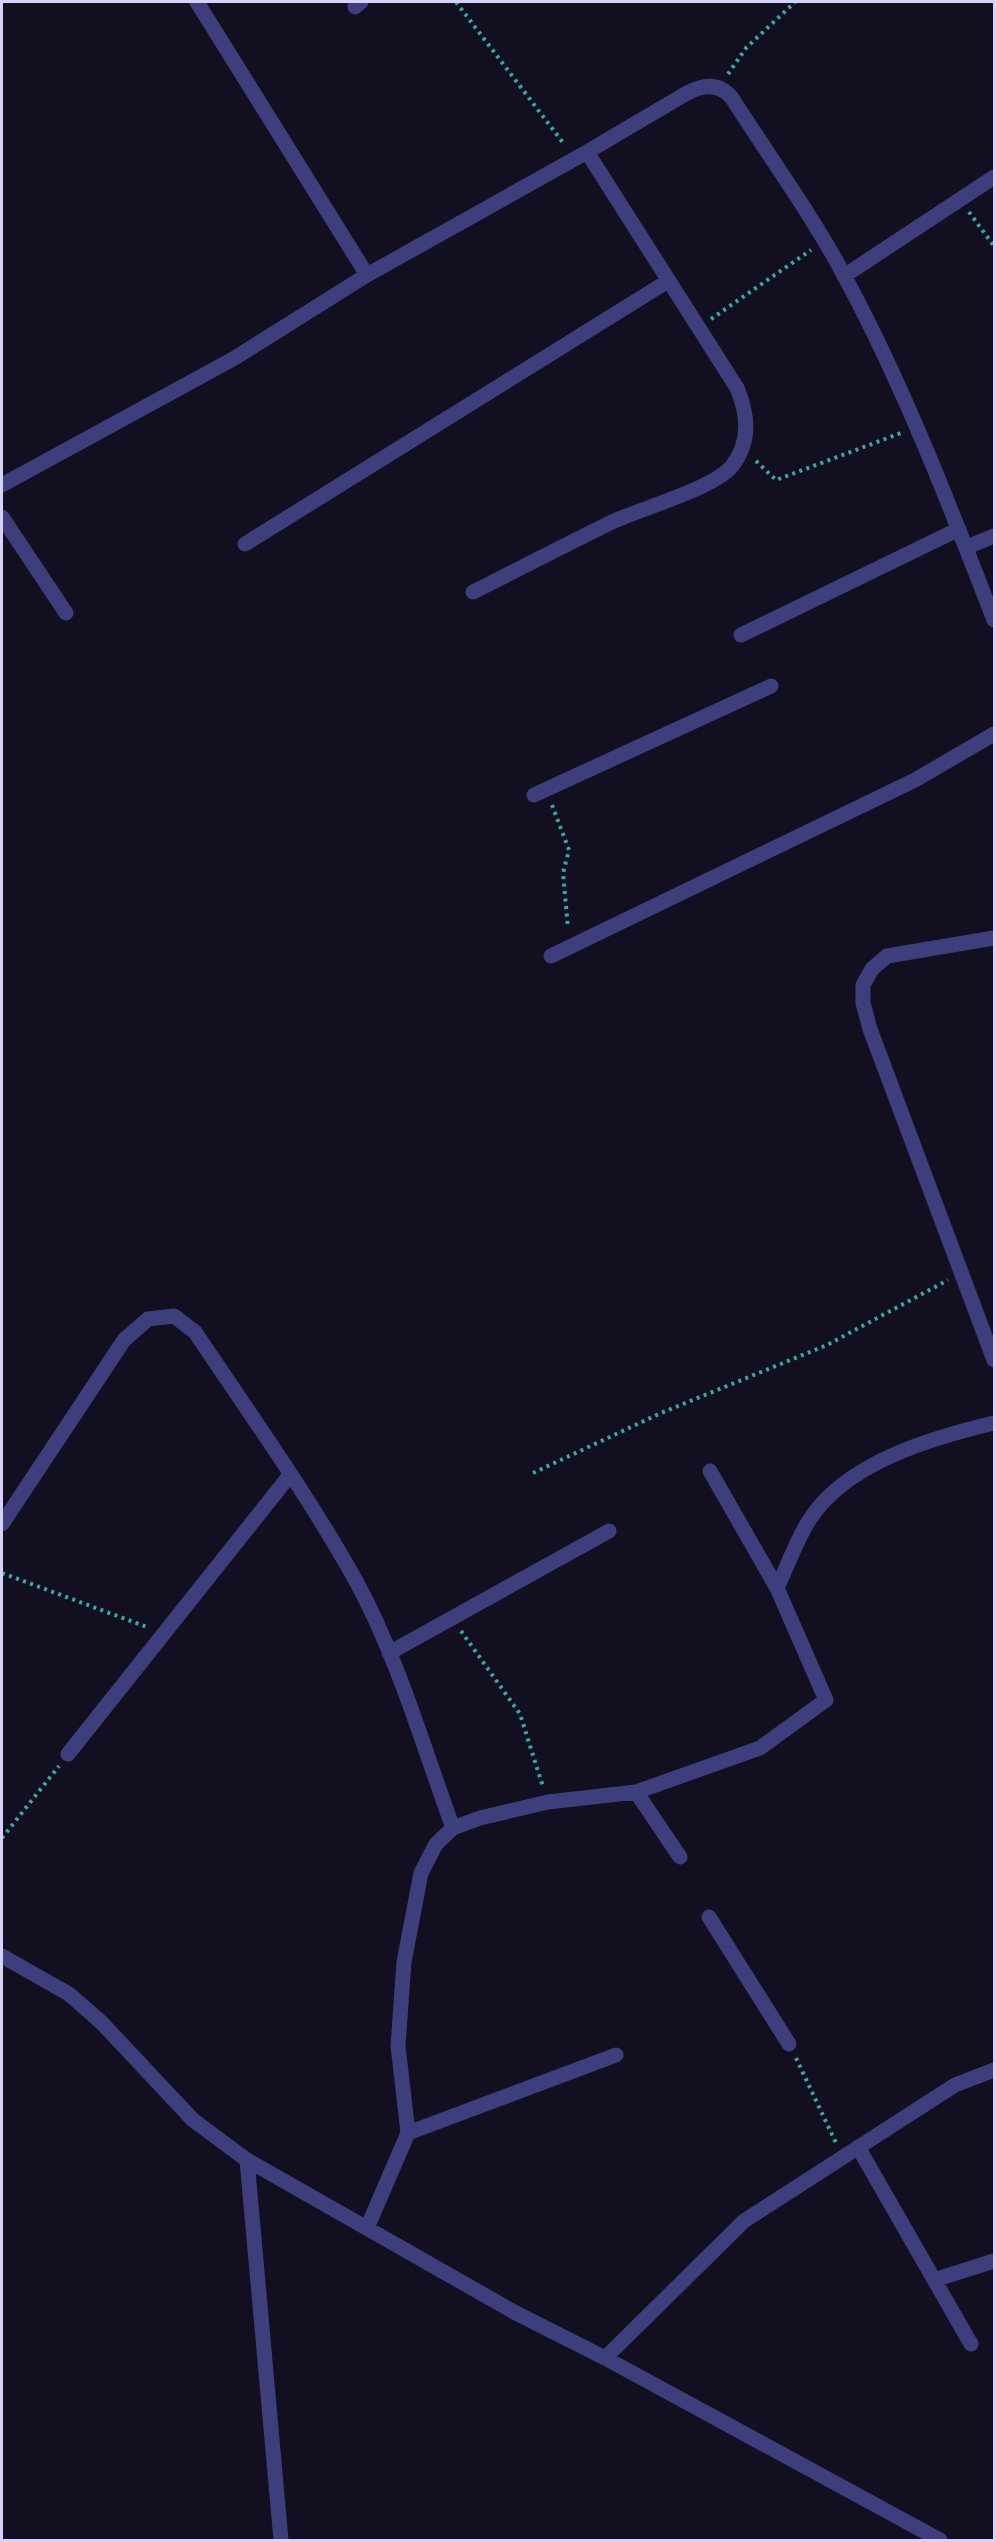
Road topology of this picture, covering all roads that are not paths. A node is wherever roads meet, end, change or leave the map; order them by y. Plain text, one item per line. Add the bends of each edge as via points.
1 (197, 2) edge
2 (581, 156) junction
3 (994, 177) edge
4 (367, 275) junction
5 (844, 276) junction
6 (668, 281) junction
7 (2, 485) edge
8 (2, 517) edge
9 (959, 529) junction
10 (994, 536) edge
11 (245, 544) dead end
12 (966, 547) junction
13 (472, 592) dead end
14 (66, 613) dead end
15 (994, 620) edge
16 (741, 635) dead end
17 (771, 686) dead end
18 (994, 734) edge
19 (540, 792) road end
20 (994, 938) edge
21 (551, 956) dead end
22 (994, 1360) edge
23 (994, 1423) edge
24 (710, 1471) dead end
25 (290, 1475) junction
26 (2, 1524) edge
27 (609, 1531) dead end
28 (777, 1588) junction
29 (389, 1653) junction
30 (68, 1754) road end
31 (636, 1792) junction
32 (453, 1828) junction
33 (681, 1857) dead end
34 (709, 1917) dead end
35 (2, 1956) edge
36 (789, 2043) road end
37 (616, 2055) dead end
38 (994, 2070) edge
39 (408, 2133) junction
40 (858, 2147) junction
41 (247, 2160) junction
42 (367, 2228) junction
43 (994, 2261) edge
44 (934, 2280) junction
45 (971, 2344) dead end
46 (605, 2358) junction
47 (281, 2541) edge
48 (940, 2541) edge

1 - 4 street
2 - 4 street
2 - 5 street via 697,88 721,88 732,98
2 - 6 street
3 - 5 street
4 - 7 street via 233,359
5 - 9 street via 918,427
6 - 11 street
6 - 13 street via 737,388 746,426 742,449 730,468 715,480 620,519
8 - 14 street
9 - 12 street
9 - 16 street
10 - 12 street
12 - 15 street
17 - 19 street
18 - 21 street via 915,780
20 - 22 street via 887,956 872,969 863,985 870,1029
23 - 28 street via 935,1439 870,1466 850,1479 832,1493 809,1521
24 - 28 street
25 - 26 street via 195,1332 174,1316 148,1319 124,1340
25 - 29 street via 357,1582
25 - 30 street
27 - 29 street
28 - 31 street via 826,1700 760,1748
29 - 32 street
31 - 32 street via 548,1802
31 - 33 street
32 - 39 street via 436,1844 421,1873 404,1962 398,2046
34 - 36 street
35 - 41 street via 69,1994 101,2022 193,2120
37 - 39 street
38 - 40 street via 955,2085
39 - 42 street
40 - 44 street
40 - 46 street via 744,2221
41 - 42 street
41 - 47 street
42 - 46 street via 514,2312
43 - 44 street
44 - 45 street
46 - 48 street

